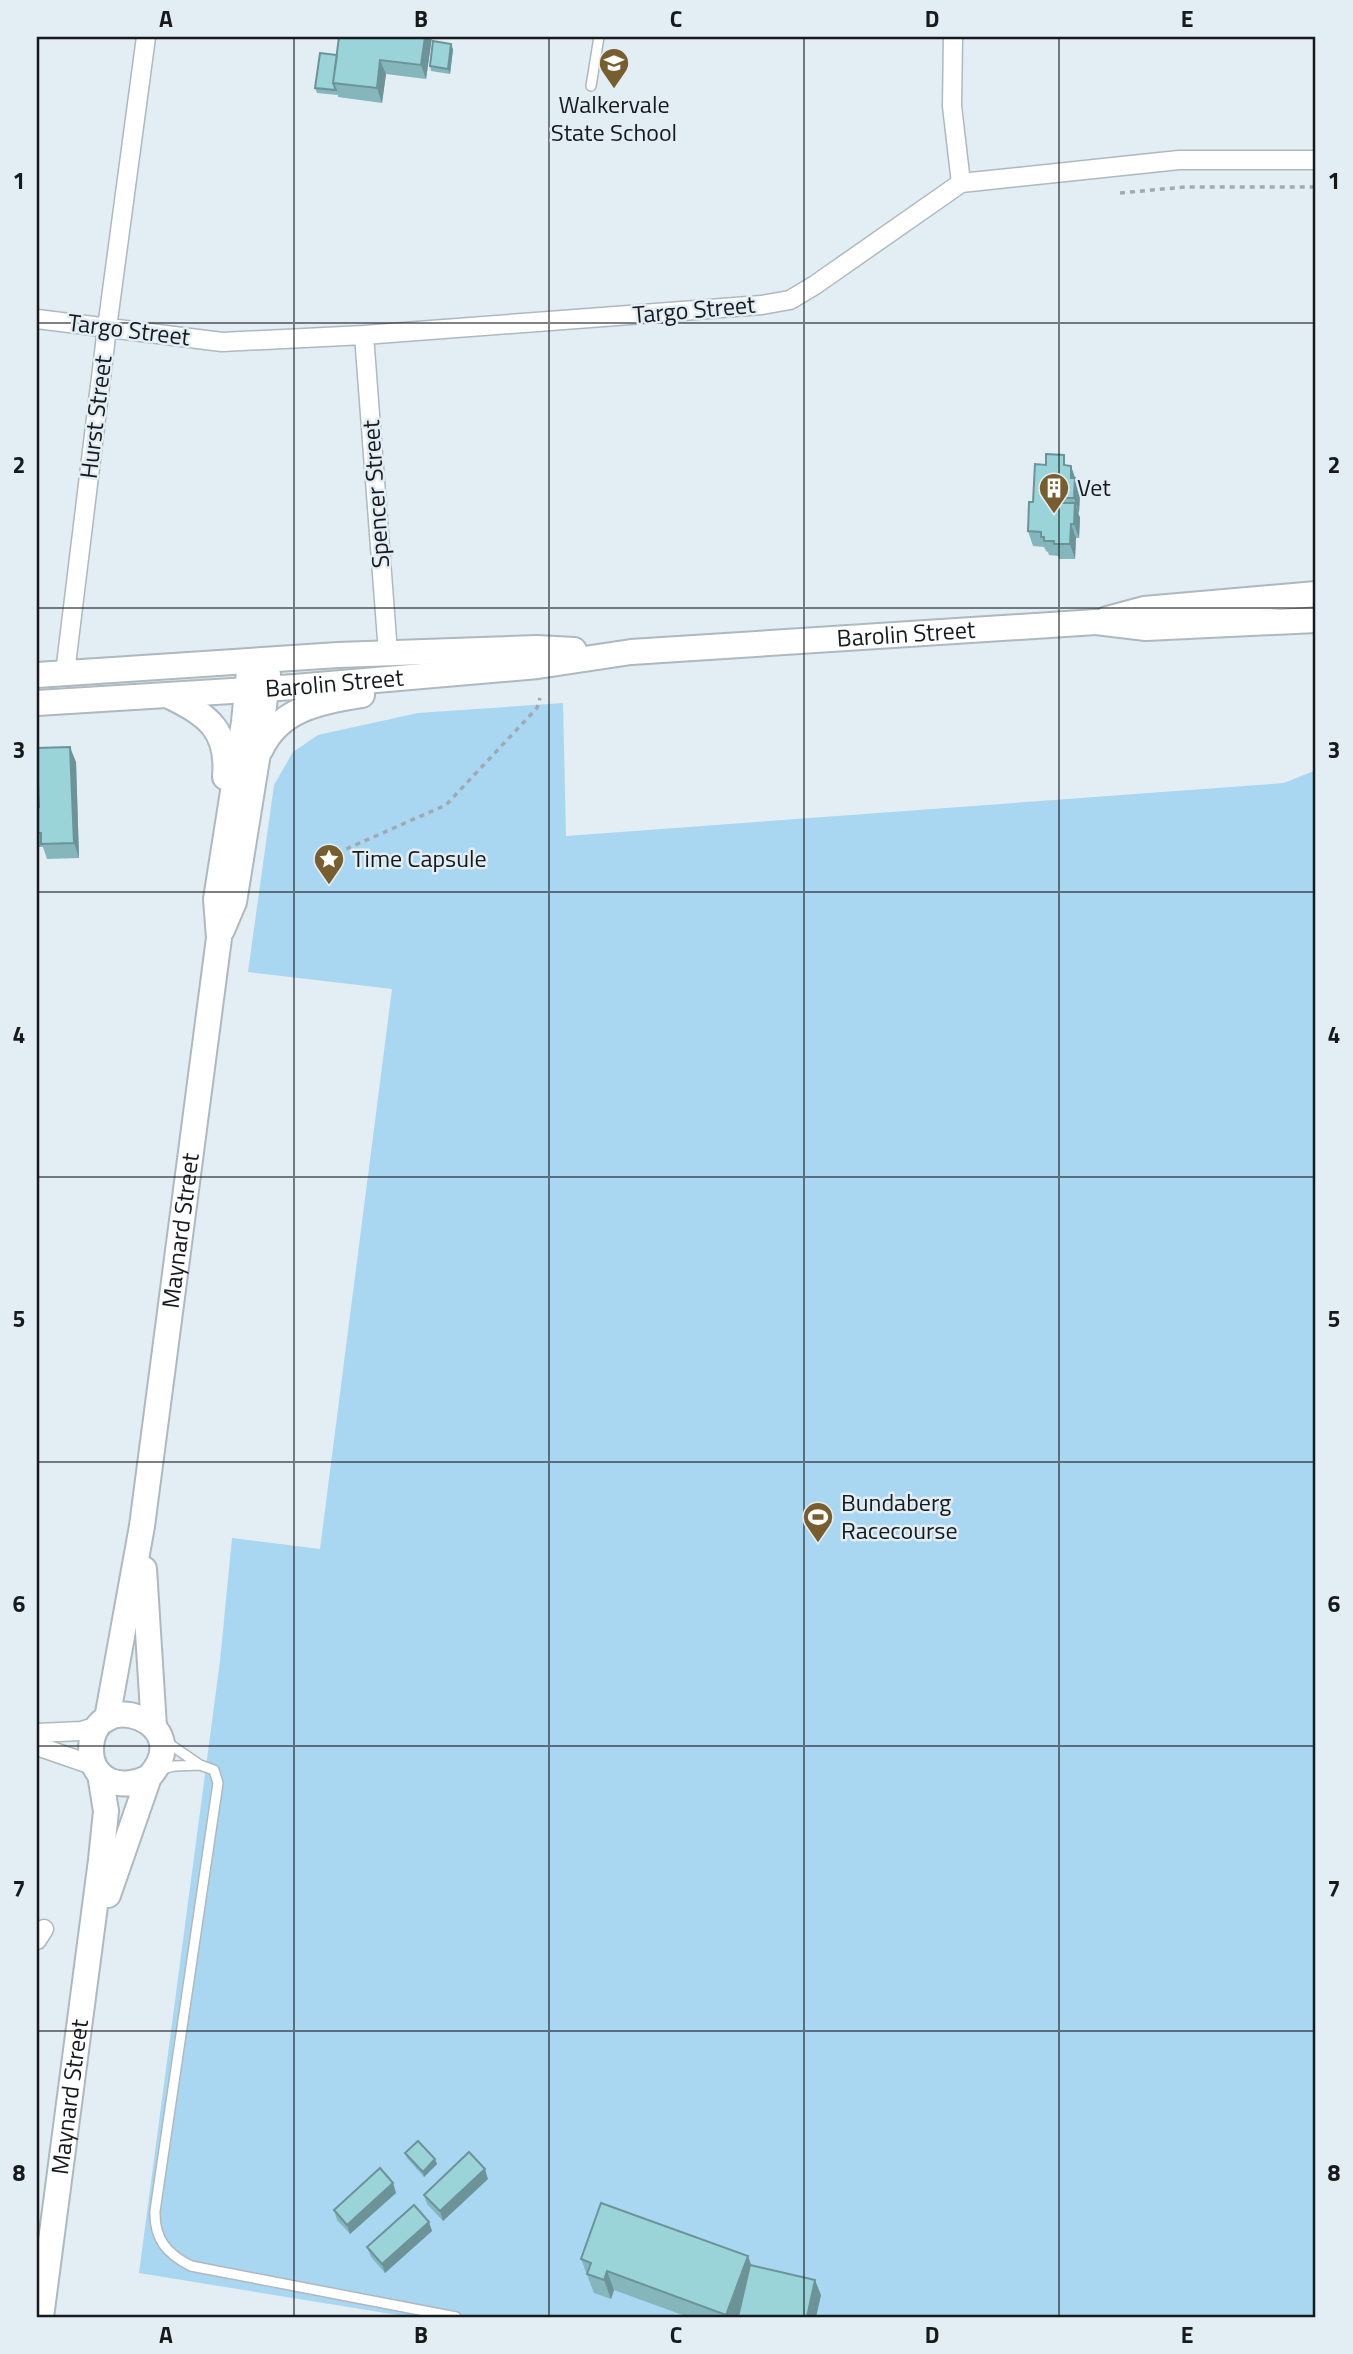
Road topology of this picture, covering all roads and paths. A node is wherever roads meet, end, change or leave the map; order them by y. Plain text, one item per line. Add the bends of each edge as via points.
1 (146, 37) edge
2 (599, 37) edge
3 (953, 37) edge
4 (591, 86) dead end
5 (1316, 160) edge
6 (961, 183) junction
7 (1316, 187) edge
8 (1120, 193) dead end
9 (37, 319) edge
10 (107, 328) junction
11 (364, 335) junction
12 (1316, 594) edge
13 (1316, 620) edge
14 (1096, 622) junction
15 (631, 652) junction
16 (388, 653) junction
17 (260, 660) junction
18 (490, 670) junction
19 (65, 673) junction
20 (37, 675) edge
21 (257, 690) junction
22 (167, 695) junction
23 (540, 698) dead end
24 (37, 703) edge
25 (258, 753) junction
26 (225, 841) junction
27 (328, 857) dead end
28 (219, 937) junction
29 (142, 1526) junction
30 (104, 1722) junction
31 (37, 1733) edge
32 (157, 1733) junction
33 (37, 1746) edge
34 (200, 1765) junction
35 (97, 1770) junction
36 (152, 1774) junction
37 (89, 1959) junction
38 (43, 2254) edge
39 (41, 2317) edge
40 (456, 2317) edge

1 - 10 street, Hurst Street
2 - 4 lane
3 - 6 street via 952,106
5 - 6 street, Targo Street via 1179,160
6 - 11 street, Targo Street via 790,300
7 - 8 path via 1185,187
9 - 10 street, Targo Street
10 - 11 street, Targo Street via 222,342
10 - 19 street, Hurst Street
11 - 16 street, Spencer Street
12 - 14 main road, Barolin Street via 1144,609
13 - 14 main road, Barolin Street via 1146,628
14 - 15 main road, Barolin Street
15 - 16 main road, Barolin Street via 537,648
15 - 18 main road, Barolin Street
16 - 17 main road, Barolin Street
17 - 19 main road, Barolin Street
17 - 21 main road, Maynard Street
18 - 21 main road, Barolin Street
18 - 25 main road via 319,704 273,727
19 - 20 main road, Barolin Street
21 - 22 main road, Barolin Street
21 - 25 main road, Maynard Street
21 - 26 main road, Maynard Street
22 - 24 main road, Barolin Street
22 - 26 main road via 198,709 220,737 226,760
23 - 27 path via 537,708 446,804
25 - 28 main road, Maynard Street via 234,902
26 - 28 main road, Maynard Street via 216,899
28 - 29 main road, Maynard Street
29 - 30 main road, Maynard Street via 113,1697
29 - 32 main road, Maynard Street
30 - 31 street via 81,1731
30 - 32 main road via 119,1714 132,1714 144,1718
30 - 35 main road via 91,1745
32 - 34 lane
32 - 36 main road via 162,1755
33 - 35 street
34 - 36 lane via 175,1766
34 - 40 lane via 214,1770 218,1783 155,2211 159,2240 191,2266
35 - 36 main road via 111,1782 124,1785
35 - 37 main road, Maynard Street via 106,1811
36 - 37 main road, Maynard Street via 115,1871
37 - 38 main road, Maynard Street
38 - 39 main road, Maynard Street

